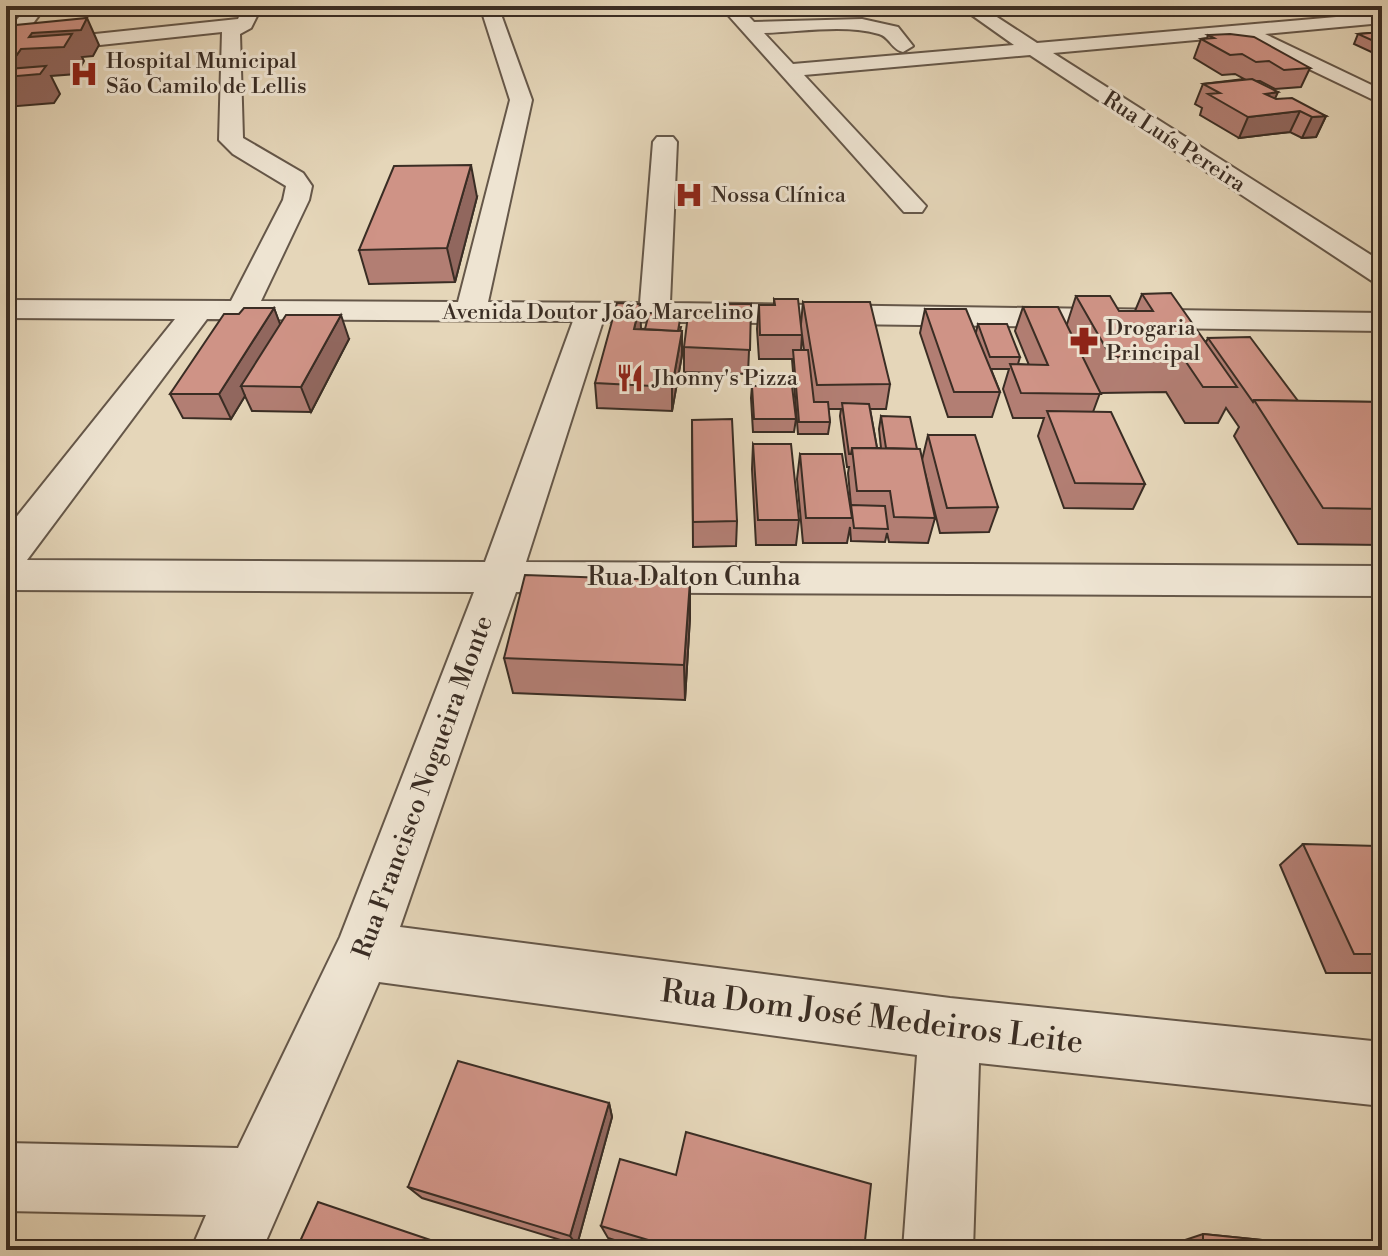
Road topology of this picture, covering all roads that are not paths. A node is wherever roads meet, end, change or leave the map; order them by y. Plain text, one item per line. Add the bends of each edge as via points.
1 (37, 6) edge
2 (489, 6) edge
3 (729, 6) edge
4 (968, 6) edge
5 (1205, 12) dead end
6 (1227, 12) dead end
7 (249, 15) edge
8 (1382, 18) edge
9 (750, 28) junction
10 (1262, 28) junction
11 (1241, 30) junction
12 (903, 46) dead end
13 (6, 47) edge
14 (1029, 48) junction
15 (790, 70) junction
16 (1382, 86) edge
17 (1382, 98) edge
18 (665, 142) dead end
19 (913, 206) dead end
20 (1382, 275) edge
21 (6, 309) edge
22 (198, 310) junction
23 (242, 310) junction
24 (471, 312) junction
25 (591, 312) junction
26 (654, 312) junction
27 (1370, 322) edge
28 (1382, 348) edge
29 (6, 558) edge
30 (6, 575) edge
31 (501, 576) junction
32 (1382, 581) edge
33 (363, 951) junction
34 (950, 1029) junction
35 (1382, 1074) edge
36 (6, 1177) edge
37 (259, 1182) junction
38 (226, 1250) edge
39 (938, 1250) edge

1 - 13 street
2 - 24 street via 530,93
3 - 9 street
4 - 14 street, Rua Luís Pereira
5 - 11 street
6 - 10 street
7 - 13 street
7 - 23 street via 231,32 231,140 299,186
8 - 10 street
9 - 12 street via 862,24 891,31
9 - 15 street
10 - 11 street
10 - 16 street
11 - 14 street
11 - 17 street
14 - 15 street
14 - 20 street, Rua Luís Pereira
15 - 19 street
18 - 26 street
21 - 22 street, Avenida Doutor João Marcelino
22 - 23 street, Avenida Doutor João Marcelino
22 - 29 street
23 - 24 street, Avenida Doutor João Marcelino
24 - 25 street, Avenida Doutor João Marcelino
25 - 26 street, Avenida Doutor João Marcelino
25 - 31 street, Rua Francisco Nogueira Monte
26 - 27 street, Avenida Doutor João Marcelino
27 - 28 street
30 - 31 street, Rua Dalton Cunha
31 - 32 street, Rua Dalton Cunha
31 - 33 street, Rua Francisco Nogueira Monte
33 - 34 street, Rua Dom José Medeiros Leite
33 - 37 street, Rua Francisco Nogueira Monte
34 - 35 street, Rua Dom José Medeiros Leite
34 - 39 street
36 - 37 street
37 - 38 street, Rua Francisco Nogueira Monte

